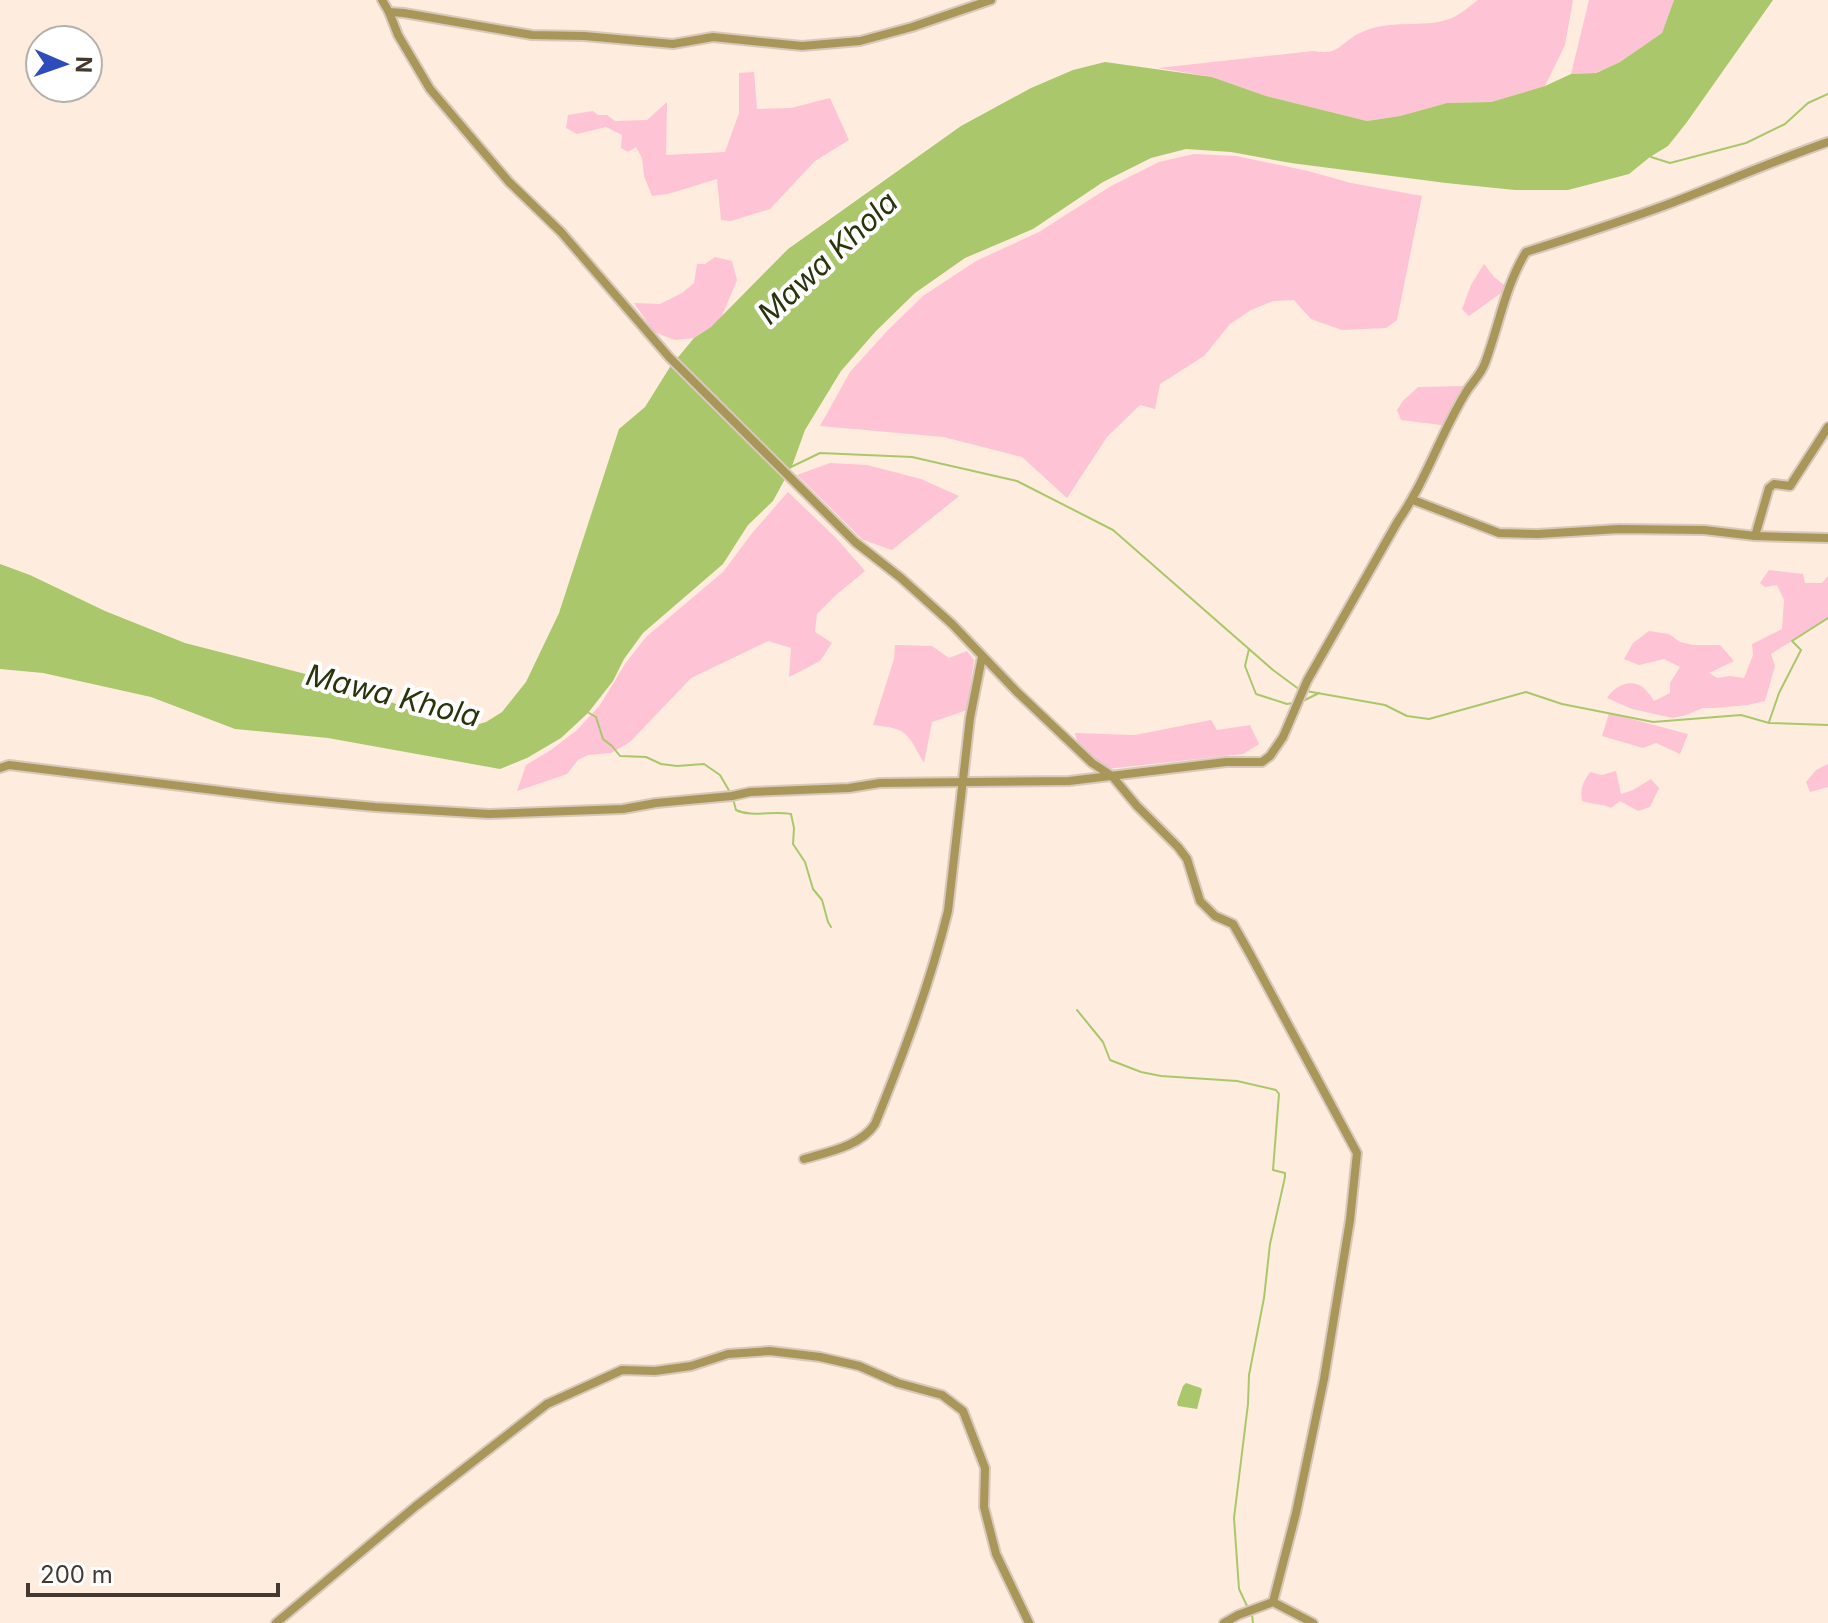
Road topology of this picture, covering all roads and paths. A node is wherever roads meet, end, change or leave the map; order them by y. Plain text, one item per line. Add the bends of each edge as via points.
1 (382, 0) edge
2 (991, 0) edge
3 (389, 12) junction
4 (1828, 142) edge
5 (1828, 427) edge
6 (1413, 500) junction
7 (1755, 536) junction
8 (1828, 538) edge
9 (982, 657) junction
10 (0, 768) edge
11 (1112, 776) junction
12 (963, 781) junction
13 (804, 1159) dead end
14 (1273, 1602) junction
15 (276, 1623) edge
16 (1029, 1623) edge
17 (1224, 1623) edge
18 (1313, 1623) edge

1 - 3 street
2 - 3 street via 860,41 802,46 713,37 673,44 532,35
3 - 9 street via 430,89 669,357 855,542 952,624
4 - 6 street via 1526,252 1514,271 1484,366
5 - 7 street via 1790,486 1769,488
6 - 7 street via 1499,533 1619,529
6 - 11 street via 1307,681 1270,756 1262,762
7 - 8 street
9 - 11 street
9 - 12 street
10 - 12 street via 489,814 623,809 750,792
11 - 12 street
11 - 14 street via 1187,859 1200,901 1233,924 1357,1153 1324,1379
12 - 13 street via 944,927 875,1124 857,1140
14 - 17 street
14 - 18 street
15 - 16 street via 547,1404 622,1370 655,1371 728,1354 770,1351 859,1366 942,1395 963,1411 985,1468 984,1507 996,1554

